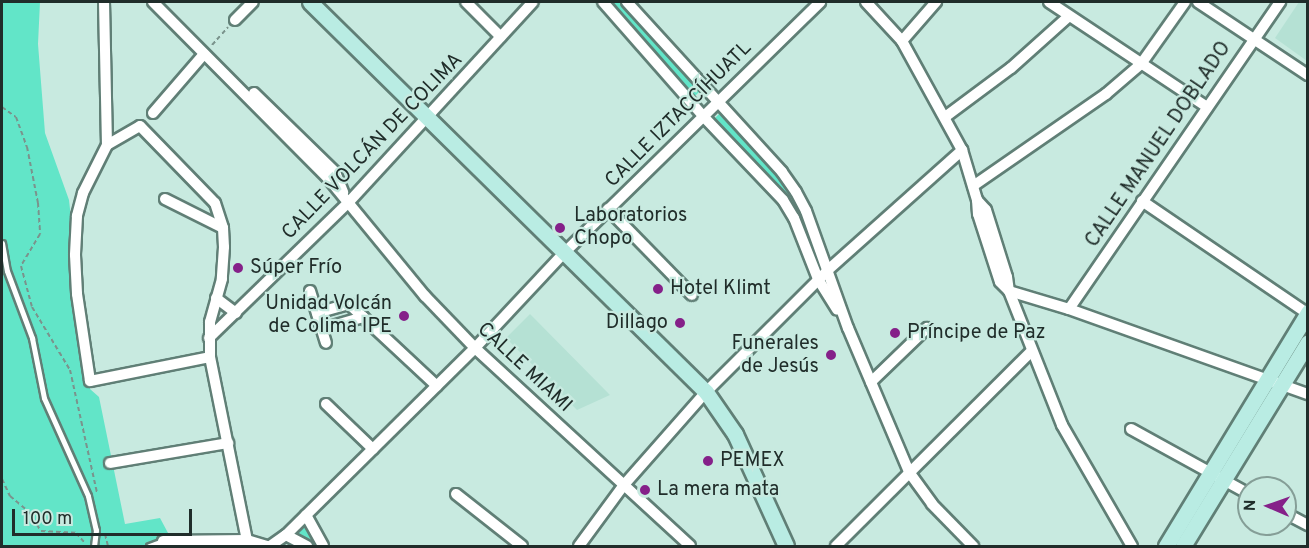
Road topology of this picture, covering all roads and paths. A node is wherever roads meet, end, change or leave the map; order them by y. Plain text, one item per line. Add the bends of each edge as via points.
1 (104, 2) edge
2 (153, 2) edge
3 (253, 2) edge
4 (310, 2) edge
5 (465, 2) edge
6 (533, 2) edge
7 (603, 2) edge
8 (627, 2) edge
9 (820, 2) edge
10 (866, 2) edge
11 (936, 2) edge
12 (1049, 2) edge
13 (1185, 2) edge
14 (1198, 2) edge
15 (1280, 2) edge
16 (1069, 16) junction
17 (235, 20) joint
18 (501, 37) junction
19 (1253, 39) junction
20 (902, 41) junction
21 (204, 54) junction
22 (1141, 64) junction
23 (1308, 75) edge
24 (716, 102) junction
25 (2, 107) edge
26 (1207, 107) junction
27 (153, 113) dead end
28 (703, 116) junction
29 (428, 117) junction
30 (945, 117) junction
31 (107, 145) junction
32 (962, 150) junction
33 (973, 186) junction
34 (165, 199) dead end
35 (1142, 201) junction
36 (348, 203) junction
37 (608, 209) junction
38 (223, 228) junction
39 (2, 243) edge
40 (563, 254) junction
41 (828, 270) junction
42 (818, 279) junction
43 (310, 291) dead end
44 (1009, 291) junction
45 (692, 295) dead end
46 (216, 298) junction
47 (1069, 309) junction
48 (317, 312) junction
49 (1307, 312) edge
50 (236, 313) junction
51 (363, 317) junction
52 (848, 328) junction
53 (927, 328) dead end
54 (322, 329) junction
55 (209, 338) junction
56 (1308, 342) edge
57 (326, 343) dead end
58 (475, 348) junction
59 (1032, 351) junction
60 (210, 357) junction
61 (871, 382) junction
62 (1274, 383) junction
63 (437, 386) junction
64 (706, 392) junction
65 (1308, 394) edge
66 (326, 404) dead end
67 (1131, 429) dead end
68 (228, 443) junction
69 (373, 449) junction
70 (110, 463) dead end
71 (909, 472) junction
72 (1217, 477) junction
73 (2, 479) edge
74 (623, 486) junction
75 (1237, 488) edge
76 (456, 494) dead end
77 (98, 498) dead end
78 (306, 515) junction
79 (104, 530) dead end
80 (286, 535) junction
81 (248, 540) junction
82 (163, 541) joint
83 (88, 546) edge
84 (94, 546) edge
85 (108, 546) edge
86 (149, 546) edge
87 (268, 546) edge
88 (307, 546) edge
89 (323, 546) edge
90 (522, 546) edge
91 (579, 546) edge
92 (690, 546) edge
93 (786, 546) edge
94 (836, 546) edge
95 (973, 546) edge
96 (1132, 546) edge
97 (1166, 546) edge
98 (1183, 546) edge

1 - 31 street
2 - 21 street, CALLE MIAMI
3 - 17 street
4 - 29 main road
5 - 18 street
6 - 18 street, CALLE VOLCÁN DE COLIMA
7 - 28 street
8 - 24 street
9 - 24 street, CALLE IZTACCÍHUATL
10 - 20 street
11 - 20 street
12 - 16 street
13 - 22 street
14 - 19 street
15 - 19 street, CALLE MANUEL DOBLADO
16 - 22 street
16 - 30 street via 1011,68
17 - 21 path
18 - 29 street, CALLE VOLCÁN DE COLIMA
19 - 23 street
19 - 26 street, CALLE MANUEL DOBLADO
20 - 30 street
21 - 27 street
21 - 36 street, CALLE MIAMI via 234,80
22 - 26 street
22 - 33 street via 1106,94
24 - 28 street, CALLE IZTACCÍHUATL
24 - 41 street via 796,192
25 - 77 path via 16,117 27,147 38,203 40,234 21,266 32,307 70,370
26 - 35 street, CALLE MANUEL DOBLADO
28 - 37 street, CALLE IZTACCÍHUATL
28 - 42 street via 783,200
29 - 36 street, CALLE VOLCÁN DE COLIMA
29 - 40 main road
30 - 32 street
31 - 38 street via 140,126 215,203
31 - 60 street via 83,193 77,216 77,294 90,381
32 - 33 street
32 - 41 street
33 - 44 street via 1000,282
34 - 38 street
35 - 47 street, CALLE MANUEL DOBLADO
35 - 49 street
36 - 50 street, CALLE VOLCÁN DE COLIMA
36 - 58 street, CALLE MIAMI via 425,296
37 - 40 street, CALLE IZTACCÍHUATL
37 - 45 street
38 - 46 street via 222,279
39 - 84 lane via 7,271 32,338 44,398 88,496 96,530
40 - 58 street, CALLE IZTACCÍHUATL
40 - 64 main road
41 - 42 street
41 - 52 street
42 - 52 street
42 - 64 street
43 - 48 street
44 - 47 street
44 - 59 street
46 - 50 street
46 - 55 street
47 - 62 street
48 - 51 street via 349,304
48 - 54 street
49 - 62 main road
50 - 55 street, CALLE VOLCÁN DE COLIMA
51 - 54 street
51 - 63 street
52 - 61 street
53 - 61 street
54 - 57 street
55 - 60 street
56 - 62 main road
58 - 63 street, CALLE IZTACCÍHUATL
58 - 74 street, CALLE MIAMI
59 - 71 street
59 - 96 street via 1062,425
60 - 68 street
61 - 71 street
62 - 65 street
62 - 72 main road
63 - 69 street, CALLE IZTACCÍHUATL
64 - 74 street
64 - 93 main road via 735,434
66 - 69 street
67 - 72 street
68 - 70 street
68 - 81 street
69 - 78 street, CALLE IZTACCÍHUATL
71 - 94 street
71 - 95 street via 932,504
72 - 75 street
72 - 97 main road
72 - 98 main road
73 - 83 path via 10,496 29,512 40,531 75,533
74 - 91 street
74 - 92 street, CALLE MIAMI
76 - 90 street
78 - 80 street, CALLE IZTACCÍHUATL
78 - 89 street
79 - 85 path
80 - 87 street, CALLE IZTACCÍHUATL
80 - 88 street
81 - 82 street
81 - 87 street
82 - 86 lane

